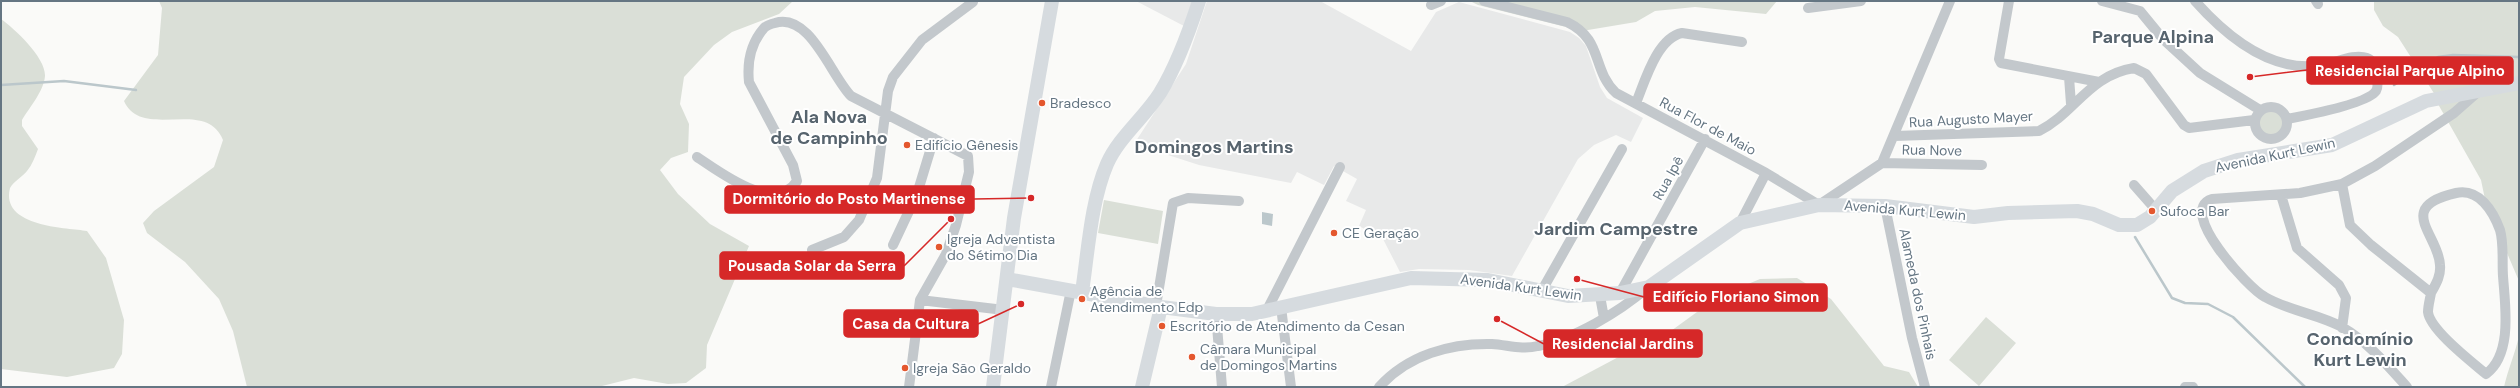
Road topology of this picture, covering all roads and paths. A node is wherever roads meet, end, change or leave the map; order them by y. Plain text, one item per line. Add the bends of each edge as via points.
1 (1052, 1) edge
2 (1199, 1) edge
3 (1441, 1) edge
4 (1484, 1) edge
5 (1861, 1) edge
6 (1950, 1) edge
7 (2009, 1) edge
8 (2102, 1) edge
9 (2196, 1) edge
10 (973, 2) edge
11 (1431, 5) dead end
12 (1808, 8) dead end
13 (1742, 42) dead end
14 (2069, 77) junction
15 (2099, 82) junction
16 (2519, 83) edge
17 (2481, 89) junction
18 (1636, 103) junction
19 (2071, 104) junction
20 (2260, 110) junction
21 (885, 114) junction
22 (2286, 119) junction
23 (2254, 120) junction
24 (1895, 136) junction
25 (934, 138) junction
26 (2265, 138) junction
27 (1705, 140) junction
28 (1622, 149) dead end
29 (2266, 156) junction
30 (697, 158) dead end
31 (1882, 162) junction
32 (1982, 165) dead end
33 (1340, 167) dead end
34 (1766, 173) junction
35 (2342, 184) junction
36 (2134, 185) dead end
37 (2281, 194) junction
38 (1239, 201) dead end
39 (1819, 205) junction
40 (1885, 206) junction
41 (2156, 210) junction
42 (1740, 223) junction
43 (893, 245) dead end
44 (812, 250) dead end
45 (1007, 280) junction
46 (1649, 287) junction
47 (1076, 291) junction
48 (1541, 292) junction
49 (1620, 293) junction
50 (2431, 293) junction
51 (1600, 296) junction
52 (920, 300) junction
53 (1159, 307) junction
54 (1274, 309) junction
55 (1004, 310) junction
56 (1216, 314) junction
57 (1604, 318) junction
58 (2342, 328) junction
59 (909, 387) edge
60 (993, 387) edge
61 (1052, 387) edge
62 (1142, 387) edge
63 (1222, 387) edge
64 (1291, 387) edge
65 (1379, 387) edge
66 (1924, 387) edge
67 (2185, 387) edge
68 (2193, 387) edge
69 (2407, 387) edge

1 - 45 main road via 1014,218
2 - 47 main road via 1173,69 1160,94 1140,122 1120,143 1108,164
3 - 11 street
4 - 18 street, Rua Flor de Maio via 1568,22 1578,27 1596,50 1607,84 1616,93
5 - 12 street
6 - 24 street
7 - 14 street via 1999,59 2001,63
8 - 20 street via 2140,11 2163,39 2200,73
9 - 22 street via 2218,26 2237,41 2274,60 2311,67 2355,57 2367,58 2373,62 2378,84 2376,91 2370,95 2339,107
10 - 21 street via 922,40 902,64 888,91
13 - 18 street via 1682,32 1675,34 1661,46
14 - 15 street
14 - 19 street
15 - 19 street, Rua Augusto Mayer
15 - 23 street, Rua Augusto Mayer via 2126,70 2139,70 2153,83 2184,125 2189,128
16 - 17 main road, Avenida Kurt Lewin
17 - 29 main road, Avenida Kurt Lewin via 2426,100 2332,145
17 - 35 street via 2454,113 2375,166
18 - 27 street, Rua Flor de Maio
19 - 24 street, Rua Augusto Mayer via 2055,121 2039,131
20 - 22 street via 2273,106 2282,111
20 - 23 street
21 - 25 street
21 - 30 street via 851,96 844,89 821,52 797,24 777,22 765,27 757,38 750,55 749,82 792,165 797,181 782,193 756,191
21 - 44 street via 877,178 859,220 844,237
22 - 26 street via 2286,129 2279,137
23 - 26 street via 2256,131
24 - 31 street, Rua Augusto Mayer
25 - 43 street via 917,194
25 - 52 street via 965,154 970,159 969,172 946,254
26 - 29 street
27 - 34 street, Rua Flor de Maio
27 - 49 street, Rua Ipê
28 - 48 street
29 - 41 main road, Avenida Kurt Lewin via 2238,160 2204,171 2172,191
31 - 32 street, Rua Nove
31 - 39 street, Rua Augusto Mayer
33 - 54 street
34 - 39 street, Rua Flor de Maio
34 - 42 street
35 - 37 street via 2300,193
35 - 50 street via 2350,225
36 - 41 street
37 - 58 street via 2297,248 2339,285 2346,298
37 - 58 street via 2212,199 2203,205 2202,218 2226,258 2247,283 2264,297
38 - 53 street via 1188,198 1173,203
39 - 40 main road, Avenida Kurt Lewin
39 - 42 main road, Avenida Kurt Lewin
40 - 41 main road, Avenida Kurt Lewin via 1974,217 2008,213 2077,212 2093,214 2119,225 2132,226 2144,222
40 - 66 street, Alameda dos Pinhais
42 - 46 main road, Avenida Kurt Lewin
45 - 47 main road, Avenida Kurt Lewin
45 - 55 main road
46 - 49 main road, Avenida Kurt Lewin
46 - 57 street
47 - 53 main road, Avenida Kurt Lewin
47 - 61 street
48 - 51 main road, Avenida Kurt Lewin via 1568,296
48 - 54 main road, Avenida Kurt Lewin via 1488,280 1411,278
49 - 51 main road, Avenida Kurt Lewin
50 - 50 street via 2440,275 2440,263 2427,234 2423,215 2432,203 2445,196 2458,192 2477,195 2486,204 2500,231 2506,318 2505,334 2498,357 2486,374 2444,337 2432,320 2428,312
51 - 57 street
52 - 55 street
52 - 59 street
53 - 56 main road, Avenida Kurt Lewin
53 - 62 main road
54 - 56 main road, Avenida Kurt Lewin via 1244,315
54 - 64 street
55 - 60 main road
56 - 63 street
57 - 65 street via 1556,341 1539,346 1525,348 1476,344 1423,355 1394,372
58 - 69 street via 2368,347
67 - 68 street

